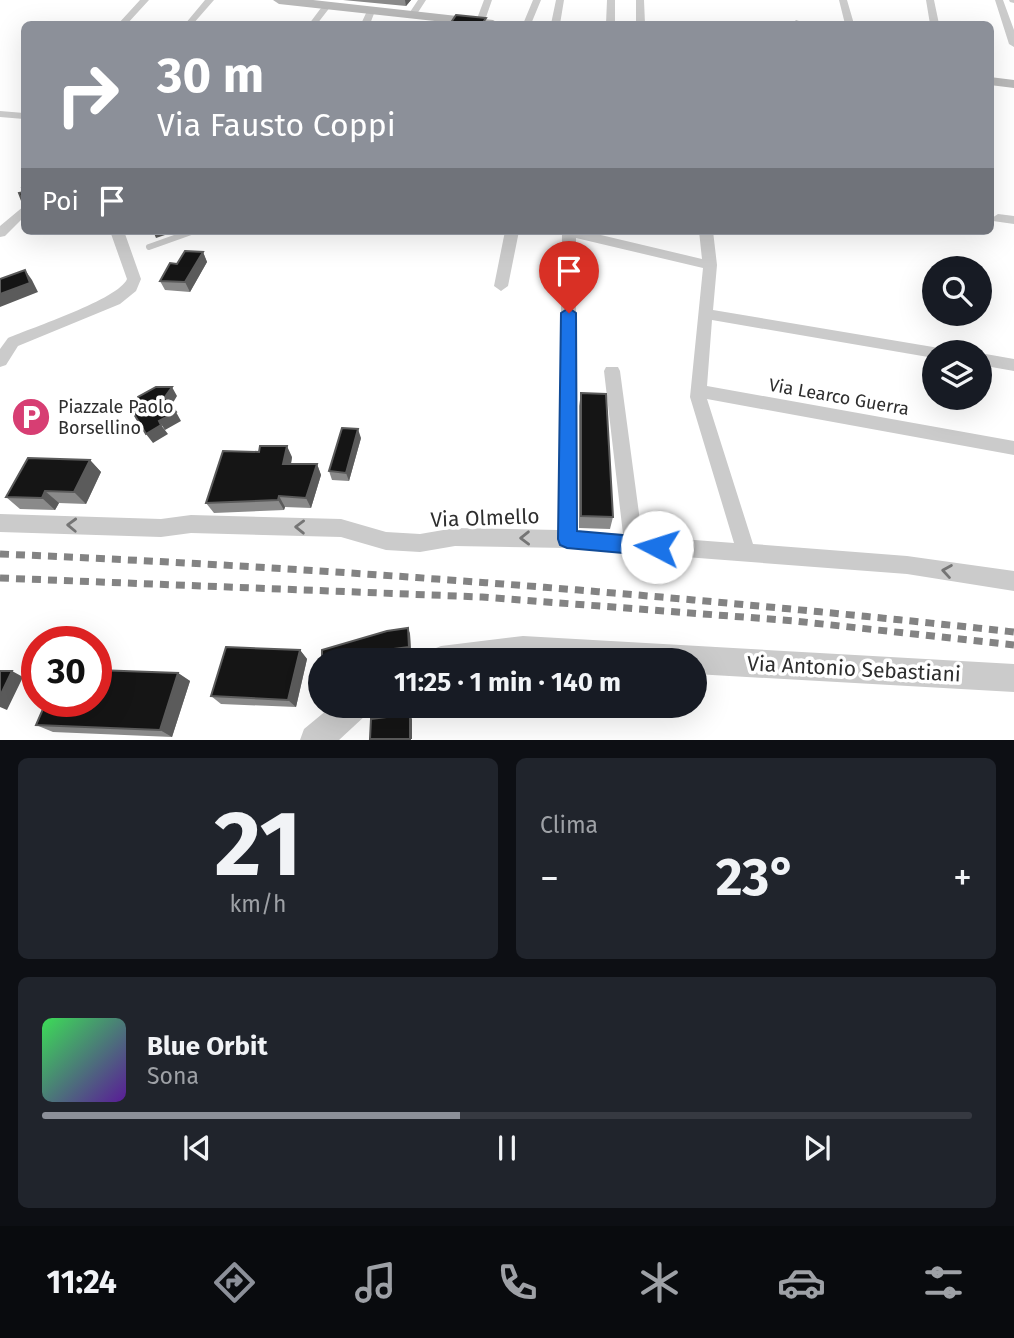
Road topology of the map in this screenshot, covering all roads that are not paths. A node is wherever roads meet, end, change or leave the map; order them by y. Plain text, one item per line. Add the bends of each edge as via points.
1 (145, 0) edge
2 (210, 0) edge
3 (279, 0) edge
4 (422, 0) edge
5 (488, 0) edge
6 (537, 0) edge
7 (560, 0) edge
8 (611, 0) edge
9 (640, 0) edge
10 (843, 0) edge
11 (930, 0) edge
12 (999, 0) edge
13 (349, 4) edge
14 (327, 6) junction
15 (371, 11) junction
16 (412, 15) junction
17 (125, 21) edge
18 (192, 21) edge
19 (315, 21) edge
20 (366, 21) edge
21 (444, 21) edge
22 (486, 21) edge
23 (528, 21) edge
24 (556, 21) edge
25 (611, 21) edge
26 (641, 21) edge
27 (849, 21) edge
28 (934, 21) edge
29 (1014, 44) edge
30 (994, 82) edge
31 (1014, 84) edge
32 (0, 114) edge
33 (21, 116) edge
34 (21, 213) edge
35 (998, 218) dead end
36 (1014, 220) edge
37 (0, 233) edge
38 (118, 235) edge
39 (183, 235) edge
40 (511, 235) edge
41 (568, 235) edge
42 (585, 235) edge
43 (706, 235) edge
44 (149, 247) dead end
45 (710, 264) junction
46 (501, 286) dead end
47 (708, 314) junction
48 (922, 350) edge
49 (0, 361) edge
50 (992, 361) edge
51 (1014, 365) edge
52 (612, 371) dead end
53 (699, 391) junction
54 (1014, 448) edge
55 (0, 523) edge
56 (567, 539) junction
57 (634, 545) junction
58 (747, 554) junction
59 (1014, 581) edge
60 (707, 661) edge
61 (1014, 678) edge
62 (341, 718) edge
63 (315, 740) edge

1 - 17 street
2 - 18 street
3 - 14 main road
4 - 16 street
5 - 22 street
6 - 23 street
7 - 24 street
8 - 25 street
9 - 26 street
10 - 27 street
11 - 28 street
12 - 29 street
13 - 14 main road
13 - 15 main road
14 - 19 street
15 - 16 main road
15 - 20 street
16 - 21 main road
30 - 31 main road
32 - 33 street
34 - 37 street
35 - 36 street
38 - 49 street via 134,279 131,287 114,300 13,342
39 - 44 lane
40 - 46 street
41 - 56 street
42 - 45 street
43 - 45 street
45 - 47 street
47 - 48 street
47 - 53 street
50 - 51 street
52 - 57 street
53 - 54 street, Via Learco Guerra
53 - 58 street
56 -> 55 street, Via Olmello via 455,537 420,543 386,541 341,528
56 - 57 street, Via Olmello
57 - 58 street, Via Olmello
59 -> 58 street, Via Olmello via 907,565
60 - 61 street, Via Antonio Sebastiani
62 - 63 street

